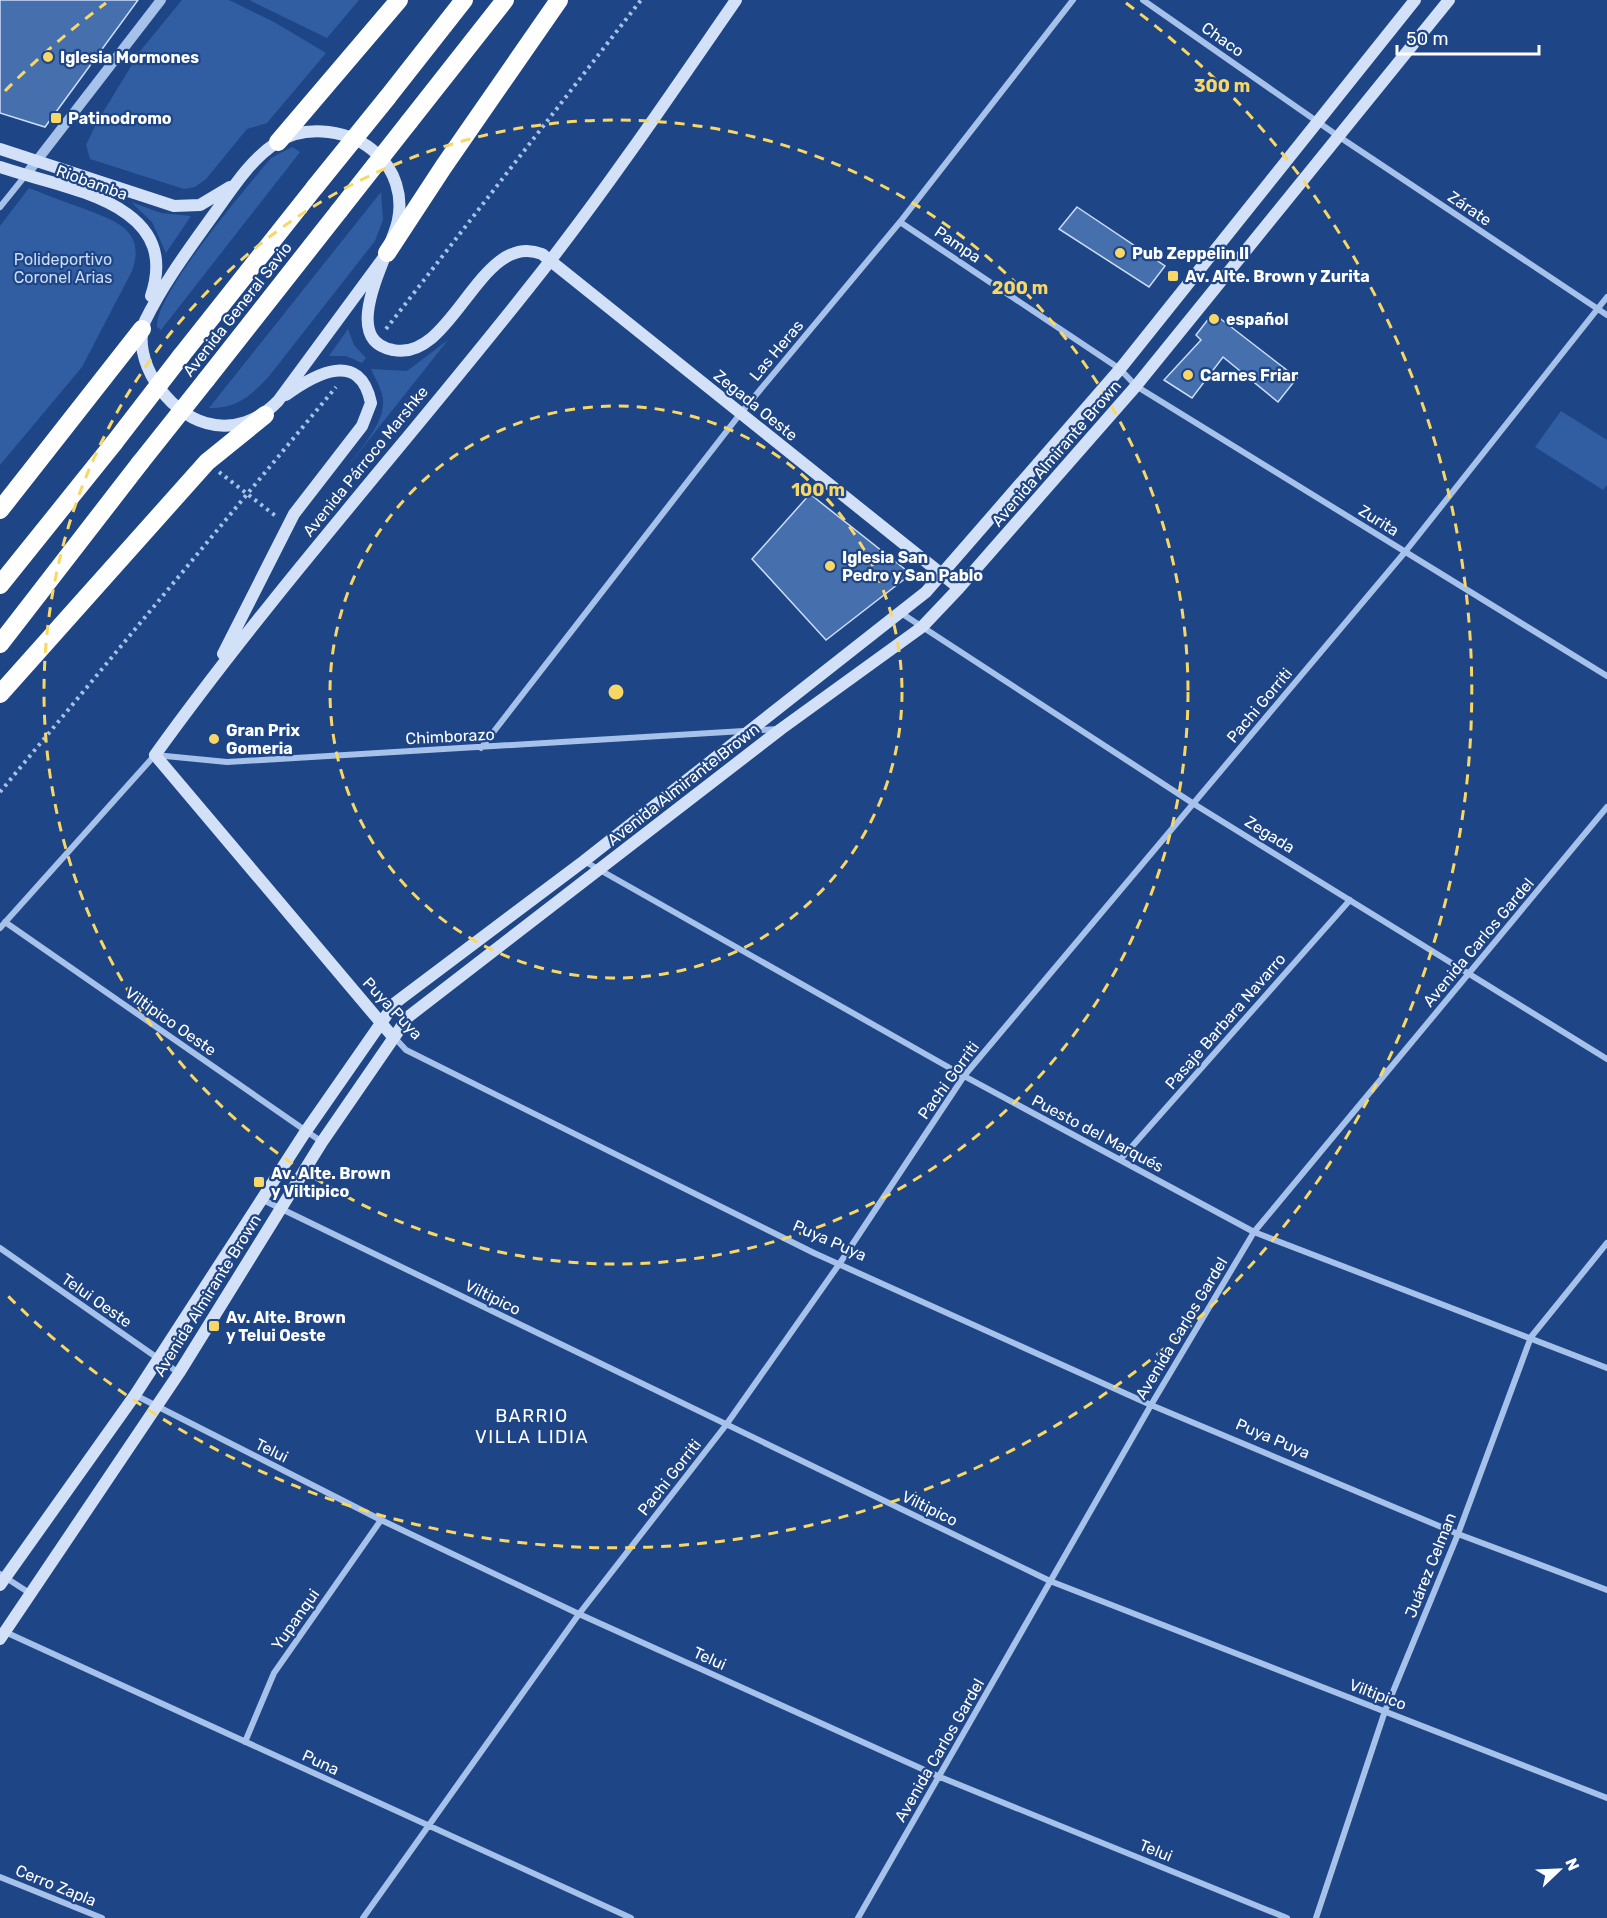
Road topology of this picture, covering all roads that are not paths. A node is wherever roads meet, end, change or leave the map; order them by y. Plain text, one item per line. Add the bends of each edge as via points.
1 (161, 0) edge
2 (399, 0) edge
3 (464, 0) edge
4 (505, 0) edge
5 (559, 0) edge
6 (735, 0) edge
7 (1073, 0) edge
8 (1143, 0) edge
9 (1415, 0) edge
10 (1449, 0) edge
11 (1318, 122) junction
12 (1338, 136) junction
13 (278, 142) junction
14 (0, 149) edge
15 (36, 162) junction
16 (0, 167) edge
17 (25, 176) junction
18 (238, 181) junction
19 (0, 207) edge
20 (900, 222) junction
21 (387, 253) junction
22 (550, 261) junction
23 (1607, 297) edge
24 (1598, 309) junction
25 (1607, 315) edge
26 (143, 325) junction
27 (1120, 369) junction
28 (1136, 386) junction
29 (278, 401) junction
30 (740, 414) junction
31 (265, 415) junction
32 (0, 510) edge
33 (1405, 552) junction
34 (942, 575) junction
35 (0, 585) edge
36 (959, 588) junction
37 (901, 613) junction
38 (922, 627) junction
39 (0, 644) edge
40 (212, 676) junction
41 (1607, 676) edge
42 (0, 694) edge
43 (782, 729) junction
44 (747, 732) junction
45 (481, 748) junction
46 (155, 754) junction
47 (1194, 804) junction
48 (1607, 807) edge
49 (584, 861) junction
50 (601, 869) junction
51 (1350, 900) junction
52 (5, 921) junction
53 (0, 928) edge
54 (1469, 974) junction
55 (380, 1023) junction
56 (393, 1037) junction
57 (1607, 1059) edge
58 (964, 1076) junction
59 (306, 1131) junction
60 (322, 1142) junction
61 (1120, 1160) junction
62 (261, 1199) junction
63 (280, 1209) junction
64 (1254, 1232) junction
65 (1607, 1243) edge
66 (0, 1248) edge
67 (840, 1263) junction
68 (1531, 1337) junction
69 (158, 1359) junction
70 (1607, 1368) edge
71 (179, 1373) junction
72 (135, 1395) junction
73 (1151, 1405) junction
74 (155, 1408) junction
75 (726, 1425) junction
76 (381, 1520) junction
77 (1458, 1534) junction
78 (2, 1579) edge
79 (1050, 1581) junction
80 (1607, 1590) edge
81 (31, 1594) junction
82 (579, 1614) junction
83 (2, 1634) edge
84 (1385, 1711) junction
85 (245, 1742) junction
86 (940, 1777) junction
87 (1607, 1798) edge
88 (429, 1827) junction
89 (0, 1877) edge
90 (102, 1918) edge
91 (363, 1918) edge
92 (631, 1918) edge
93 (858, 1918) edge
94 (1287, 1918) edge
95 (1316, 1918) edge

1 - 15 street
2 - 13 highway
3 - 35 highway, Avenida General Savio, bridge
4 - 39 highway, Avenida General Savio, bridge
5 - 21 highway
6 - 22 main road, Avenida Párroco Marshke
7 - 20 street, Las Heras
8 - 11 street, Chaco
9 - 11 main road, Avenida Almirante Brown
10 - 12 main road, Avenida Almirante Brown
11 - 12 street, Zárate
11 - 27 main road, Avenida Almirante Brown
12 - 24 street, Zárate
12 - 28 main road, Avenida Almirante Brown
13 - 18 main road
13 - 21 main road via 310,132 332,132 359,141 381,158 396,182 400,203
14 - 15 main road, Riobamba
15 - 17 street
15 - 18 main road, Riobamba via 182,207 200,205
16 - 17 main road, Riobamba
17 - 19 street
17 - 26 main road, Riobamba via 103,200 140,222 153,245 157,264
18 - 26 main road via 179,262
20 - 27 street, Pampa
20 - 30 street, Las Heras
21 - 22 main road via 366,310 368,330 387,349 402,351 424,344 509,255 532,251
21 - 29 main road
22 - 30 main road, Zegada Oeste
22 - 40 main road, Avenida Párroco Marshke
23 - 24 street, Pachi Gorriti
24 - 25 street, Zárate
24 - 33 street, Pachi Gorriti
26 - 31 main road via 142,346 148,370 167,397 187,413 220,425
26 - 32 highway
27 - 28 street, Pampa
27 - 34 main road, Avenida Almirante Brown
28 - 33 street, Zurita
28 - 36 main road, Avenida Almirante Brown
29 - 31 main road
29 - 40 main road via 330,370 348,372 366,387 371,403 369,413 286,527
30 - 34 main road, Zegada Oeste
30 - 45 street, Las Heras
31 - 42 highway via 207,462
33 - 41 street, Zurita
33 - 47 street, Pachi Gorriti
34 - 36 main road, Zegada Oeste
34 - 37 main road, Avenida Almirante Brown
36 - 38 main road, Avenida Almirante Brown
37 - 38 street, Zegada
37 - 44 main road, Avenida Almirante Brown
38 - 43 main road, Avenida Almirante Brown
38 - 47 street, Zegada
40 - 46 main road, Avenida Párroco Marshke
43 - 44 street, Chimborazo
43 - 50 main road, Avenida Almirante Brown
44 - 45 street, Chimborazo
44 - 49 main road, Avenida Almirante Brown
45 - 46 street, Chimborazo via 227,762
46 - 52 street, Avenida Párroco Marshke
46 - 55 main road, Puya Puya
47 - 51 street, Zegada
47 - 58 street, Pachi Gorriti
48 - 54 street, Avenida Carlos Gardel
49 - 50 street, Puesto del Marqués
49 - 55 main road, Avenida Almirante Brown via 395,1003
50 - 56 main road, Avenida Almirante Brown via 408,1017
50 - 58 street, Puesto del Marqués
51 - 54 street, Zegada
51 - 61 street, Pasaje Barbara Navarro
52 - 53 street, Avenida Párroco Marshke
52 - 59 street, Viltipico Oeste
54 - 57 street, Zegada
54 - 64 street, Avenida Carlos Gardel
55 - 56 main road, Puya Puya
55 - 59 main road, Avenida Almirante Brown
56 - 60 main road, Avenida Almirante Brown
56 - 67 street, Puya Puya via 406,1050
58 - 61 street, Puesto del Marqués
58 - 67 street, Pachi Gorriti
59 - 60 street, Viltipico Oeste
59 - 62 main road, Avenida Almirante Brown
60 - 63 main road, Avenida Almirante Brown
61 - 64 street, Puesto del Marqués
62 - 63 street, Viltipico
62 - 69 main road, Avenida Almirante Brown
63 - 71 main road, Avenida Almirante Brown
63 - 75 street, Viltipico
64 - 68 street, Puesto del Marqués
64 - 73 street, Avenida Carlos Gardel
65 - 68 street, Juárez Celman
66 - 69 street, Telui Oeste
67 - 73 street, Puya Puya
67 - 75 street, Pachi Gorriti
68 - 70 street, Puesto del Marqués
68 - 77 street, Juárez Celman
69 - 71 street, Telui Oeste
69 - 72 main road, Avenida Almirante Brown
71 - 74 main road, Avenida Almirante Brown
72 - 74 street, Telui
72 - 78 main road, Avenida Almirante Brown
73 - 77 street, Puya Puya
73 - 79 street, Avenida Carlos Gardel
74 - 76 street, Telui
74 - 81 main road, Avenida Almirante Brown
75 - 79 street, Viltipico
75 - 82 street, Pachi Gorriti
76 - 82 street, Telui
76 - 85 street, Yupanqui via 274,1673
77 - 80 street, Puya Puya
77 - 84 street, Juárez Celman
78 - 81 street
79 - 84 street, Viltipico
79 - 86 street, Avenida Carlos Gardel
81 - 83 main road, Avenida Almirante Brown
82 - 86 street, Telui
82 - 88 street, Pachi Gorriti
83 - 85 street, Puna
84 - 87 street, Viltipico
84 - 95 street, Juárez Celman
85 - 88 street, Puna
86 - 93 street, Avenida Carlos Gardel
86 - 94 street, Telui
88 - 91 street, Pachi Gorriti
88 - 92 street, Puna
89 - 90 street, Cerro Zapla

